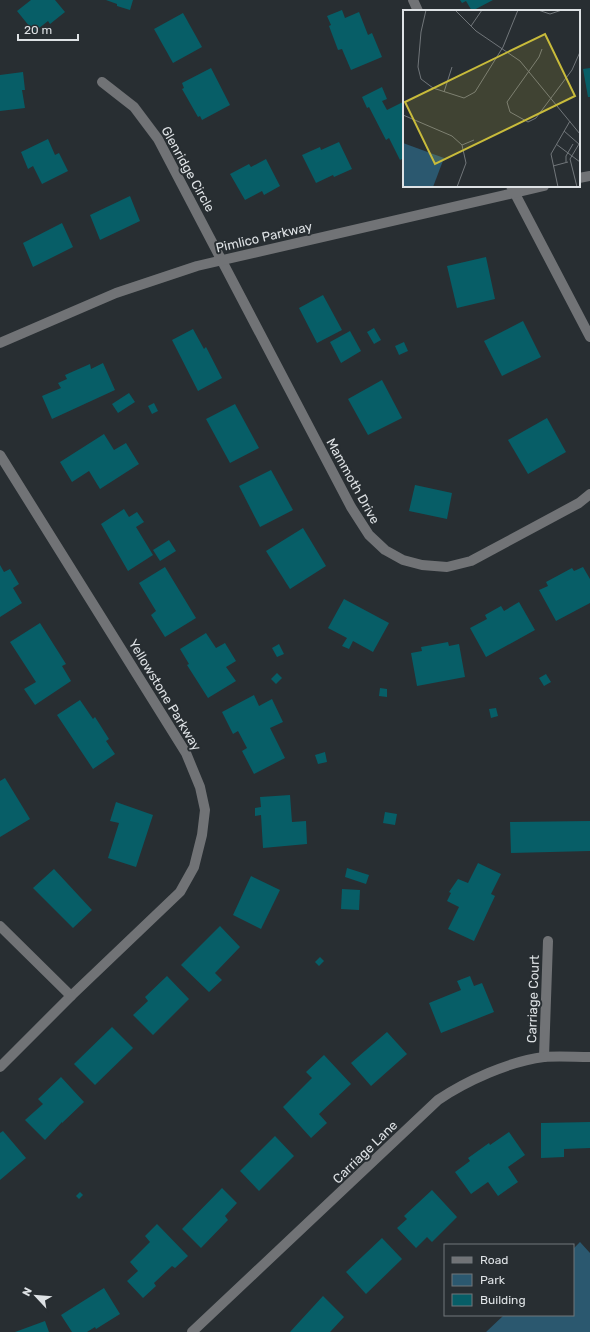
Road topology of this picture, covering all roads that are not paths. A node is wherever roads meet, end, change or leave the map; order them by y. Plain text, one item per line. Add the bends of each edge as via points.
1 (412, 0) edge
2 (417, 10) edge
3 (102, 82) dead end
4 (590, 176) edge
5 (580, 178) edge
6 (534, 187) edge
7 (513, 189) edge
8 (223, 260) junction
9 (590, 337) edge
10 (0, 343) edge
11 (0, 455) edge
12 (590, 494) edge
13 (0, 926) edge
14 (548, 941) dead end
15 (71, 996) junction
16 (544, 1057) junction
17 (590, 1057) edge
18 (0, 1067) edge
19 (192, 1332) edge

1 - 2 street
3 - 8 street, Glenridge Circle via 134,107 158,139
4 - 5 street
6 - 7 street, Pimlico Parkway
7 - 8 street, Pimlico Parkway
7 - 9 street
8 - 10 street, Pimlico Parkway via 116,293
8 - 12 street, Mammoth Drive via 351,507 369,535 385,550 403,560 422,565 447,567 471,561 579,503
11 - 15 street, Yellowstone Parkway via 186,753 200,787 205,810 194,867 180,892
13 - 15 street
14 - 16 street, Carriage Court
15 - 18 street, Yellowstone Parkway
16 - 17 street, Carriage Lane
16 - 19 street, Carriage Lane via 480,1077 438,1100

